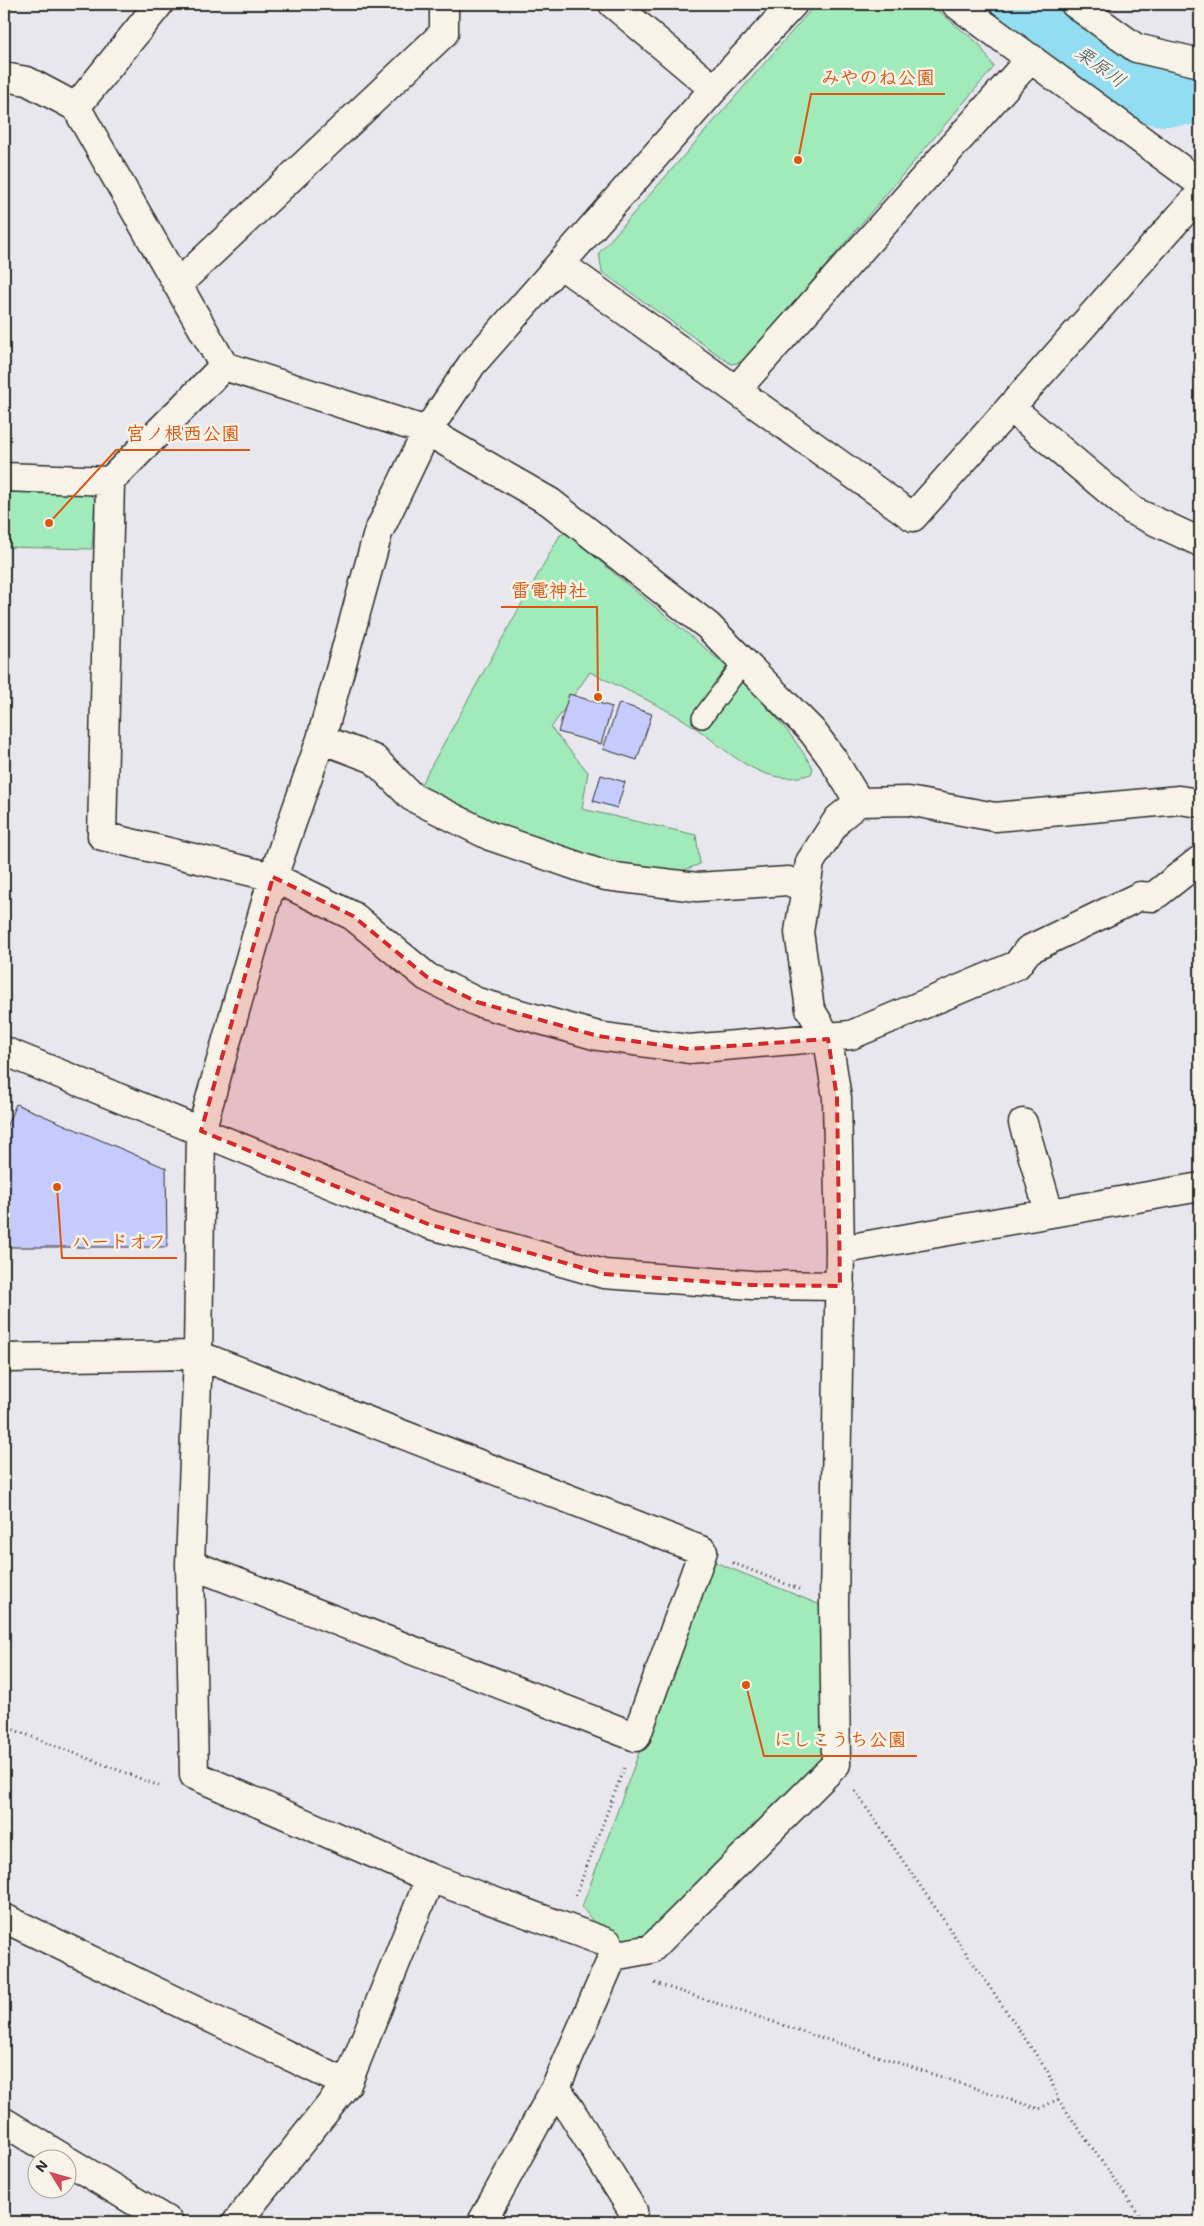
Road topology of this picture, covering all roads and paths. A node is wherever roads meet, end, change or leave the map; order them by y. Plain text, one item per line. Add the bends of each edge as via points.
1 (159, 4) edge
2 (444, 4) edge
3 (613, 4) edge
4 (792, 4) edge
5 (956, 4) edge
6 (1075, 4) edge
7 (1031, 58) junction
8 (1200, 61) edge
9 (4, 77) edge
10 (714, 89) junction
11 (76, 107) junction
12 (1200, 183) edge
13 (1200, 194) edge
14 (560, 264) junction
15 (178, 284) junction
16 (224, 366) junction
17 (736, 390) junction
18 (1011, 408) junction
19 (427, 431) junction
20 (4, 476) edge
21 (110, 480) junction
22 (1200, 542) edge
23 (743, 663) junction
24 (702, 718) dead end
25 (321, 739) junction
26 (859, 802) junction
27 (1200, 803) edge
28 (1200, 860) edge
29 (272, 877) junction
30 (805, 888) junction
31 (828, 1039) junction
32 (4, 1051) edge
33 (1023, 1123) dead end
34 (201, 1131) junction
35 (1200, 1187) edge
36 (1049, 1212) junction
37 (840, 1250) junction
38 (840, 1286) junction
39 (198, 1355) junction
40 (4, 1358) edge
41 (703, 1551) junction
42 (190, 1564) junction
43 (834, 1602) junction
44 (4, 1726) edge
45 (636, 1737) junction
46 (836, 1764) junction
47 (165, 1789) dead end
48 (430, 1878) junction
49 (4, 1918) edge
50 (564, 1926) junction
51 (613, 1956) junction
52 (348, 2084) junction
53 (556, 2087) junction
54 (1058, 2099) junction
55 (4, 2122) edge
56 (47, 2148) edge
57 (78, 2167) edge
58 (632, 2211) dead end
59 (169, 2222) edge
60 (237, 2222) edge
61 (482, 2222) edge
62 (1144, 2222) edge

1 - 11 street
2 - 15 street via 444,33
3 - 10 street
4 - 10 street
5 - 7 street
6 - 8 street via 1136,48
7 - 12 street
7 - 17 street
9 - 11 street via 27,81
10 - 14 street
11 - 15 street
13 - 18 street
14 - 17 street
14 - 19 street via 472,364
15 - 16 street
16 - 19 street
16 - 21 street
17 - 18 street via 913,517
18 - 22 street via 1133,511
19 - 23 street via 550,502 708,626
19 - 25 street via 378,533
20 - 21 street
21 - 29 street via 102,836
23 - 24 lane
23 - 26 street via 812,732
25 - 29 street
25 - 30 street via 374,758 412,797 490,836 606,876 697,887 788,881
26 - 27 street via 908,801 995,817 1179,800
26 - 30 street via 838,819 810,862
28 - 31 street via 1153,897 1140,896 1028,950 1017,965 852,1036
29 - 31 street via 354,916 427,977 477,1002 598,1036 689,1049
29 - 34 street
30 - 31 street via 799,932 803,967 810,1009
31 - 37 street via 836,1098
32 - 34 street
33 - 36 street
34 - 38 street via 428,1224 604,1274 752,1285
34 - 39 street
35 - 36 street
36 - 37 street
37 - 38 street
38 - 43 street
39 - 40 street
39 - 41 street
39 - 42 street
41 - 43 path
41 - 45 street
42 - 45 street
42 - 48 street via 194,1775
43 - 46 street
44 - 47 path
45 - 50 path
46 - 51 street via 651,1949
46 - 54 path via 1048,2072
48 - 50 street
48 - 52 street
49 - 52 street
50 - 51 street via 608,1943
51 - 53 street
51 - 54 path via 650,1981 1039,2109
52 - 60 street
53 - 58 street
53 - 61 street
54 - 62 path
55 - 56 street
57 - 59 street

